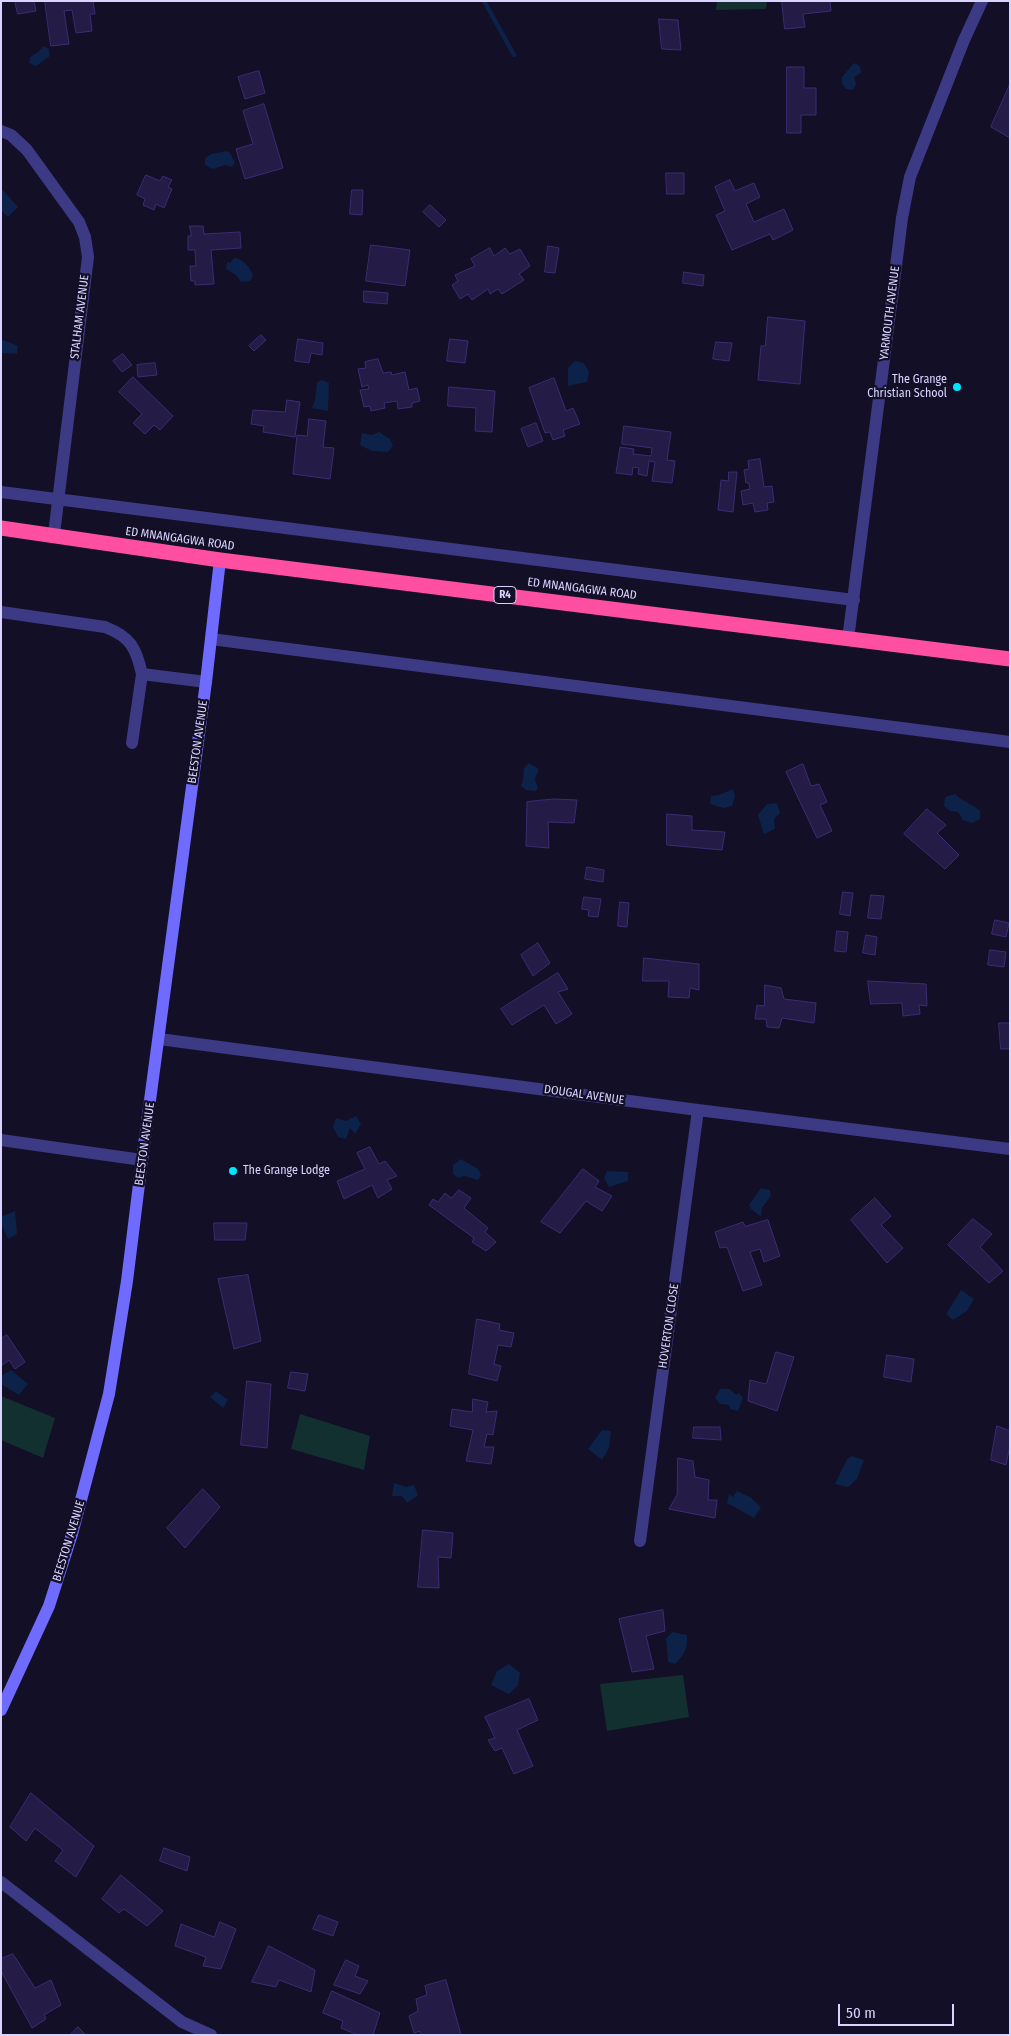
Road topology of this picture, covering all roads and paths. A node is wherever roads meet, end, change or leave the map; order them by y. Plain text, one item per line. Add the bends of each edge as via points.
1 (982, 1) edge
2 (1, 131) edge
3 (1, 492) edge
4 (58, 500) junction
5 (1, 528) edge
6 (54, 534) junction
7 (220, 560) junction
8 (854, 600) junction
9 (1, 612) edge
10 (848, 638) junction
11 (211, 639) junction
12 (1010, 659) edge
13 (142, 674) junction
14 (206, 682) junction
15 (1010, 742) edge
16 (132, 743) dead end
17 (159, 1039) junction
18 (698, 1110) junction
19 (1, 1140) edge
20 (1010, 1149) edge
21 (142, 1160) junction
22 (640, 1541) dead end
23 (2, 1710) edge
24 (1, 1882) edge
25 (211, 2035) edge

1 - 8 street, YARMOUTH AVENUE via 910,177
2 - 4 street, STALHAM AVENUE via 11,135 27,150 80,222 87,246
3 - 4 street
4 - 6 street, STALHAM AVENUE
4 - 8 street
5 - 6 highway, ED MNANGAGWA ROAD / R4
6 - 7 highway, ED MNANGAGWA ROAD / R4
7 - 10 highway, ED MNANGAGWA ROAD / R4
7 - 11 street, BEESTON AVENUE
8 - 10 street, YARMOUTH AVENUE
9 - 13 street via 116,631 133,645
10 - 12 highway, ED MNANGAGWA ROAD / R4
11 - 14 street, BEESTON AVENUE
11 - 15 street
13 - 14 street
13 - 16 street
14 - 17 street, BEESTON AVENUE
17 - 18 street, DOUGAL AVENUE
17 - 21 street, BEESTON AVENUE
18 - 20 street, DOUGAL AVENUE
18 - 22 street, HOVERTON CLOSE
19 - 21 street
21 - 23 street, BEESTON AVENUE via 128,1280 100,1432 49,1606
24 - 25 street via 182,2022

